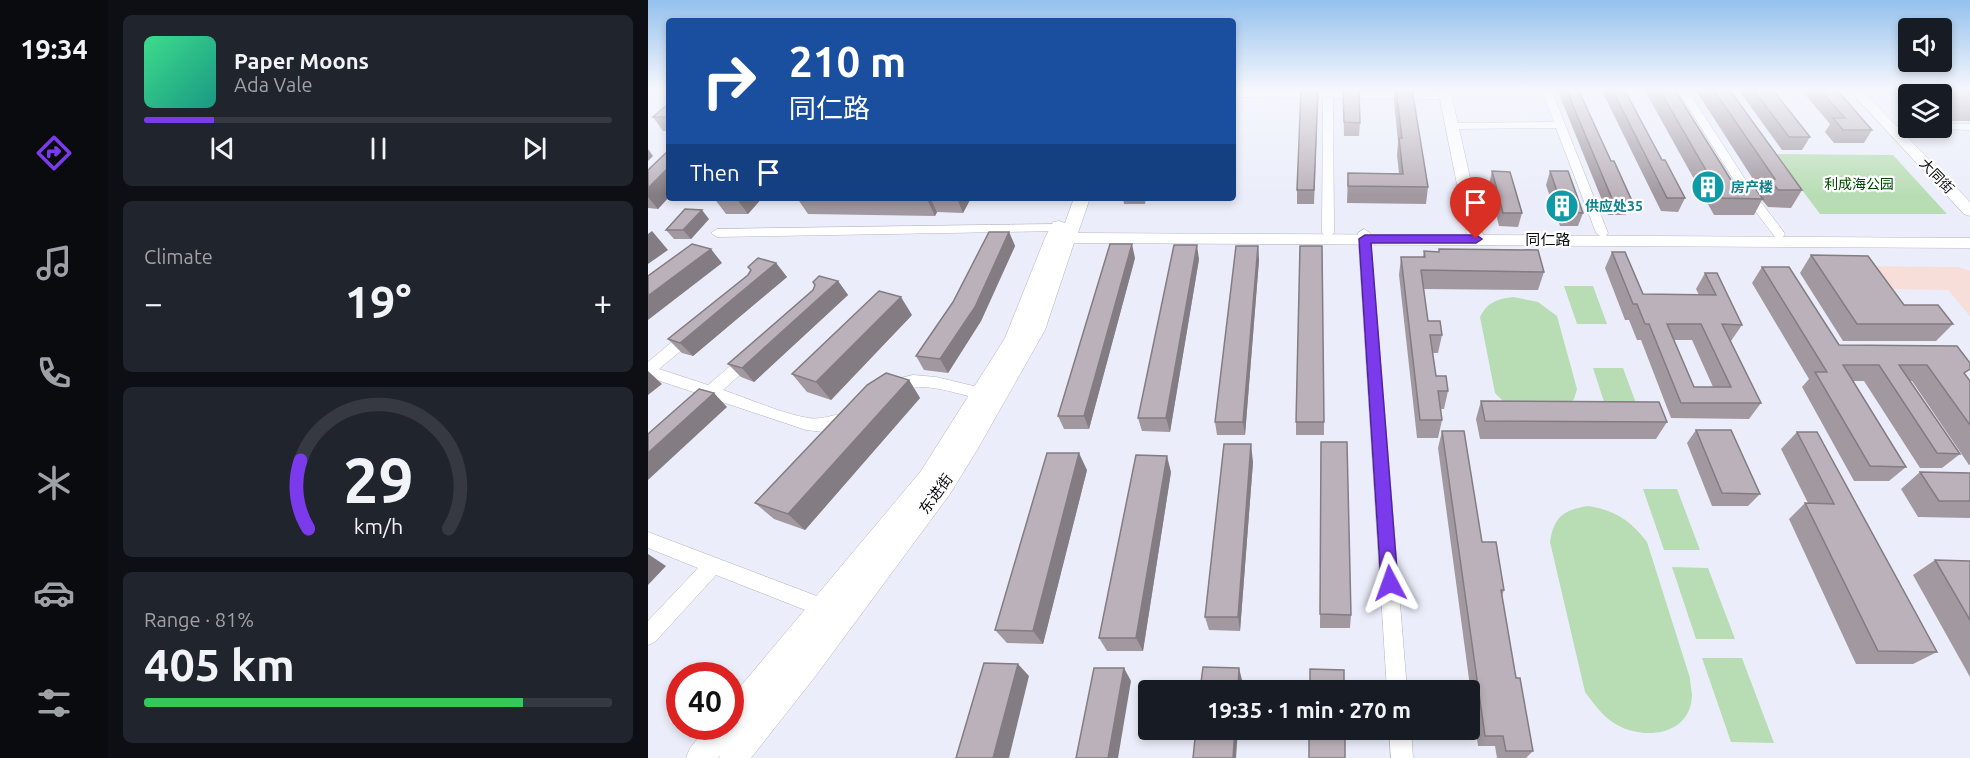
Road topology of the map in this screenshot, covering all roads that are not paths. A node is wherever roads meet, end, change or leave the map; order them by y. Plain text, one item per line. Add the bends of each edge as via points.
1 (1328, 124) edge
2 (1704, 124) edge
3 (1888, 124) edge
4 (1905, 124) edge
5 (1559, 125) joint
6 (1452, 126) joint
7 (1952, 127) edge
8 (1970, 127) edge
9 (1970, 191) edge
10 (1068, 201) edge
11 (1080, 201) edge
12 (1970, 211) edge
13 (1328, 232) junction
14 (717, 233) dead end
15 (1602, 233) junction
16 (1061, 234) junction
17 (1779, 234) junction
18 (1970, 234) edge
19 (1365, 236) junction
20 (1476, 236) junction
21 (1970, 243) edge
22 (700, 327) edge
23 (764, 345) edge
24 (648, 370) edge
25 (711, 392) junction
26 (981, 393) junction
27 (876, 394) edge
28 (695, 406) edge
29 (863, 407) edge
30 (648, 540) edge
31 (713, 566) junction
32 (823, 608) junction
33 (648, 635) edge
34 (1396, 680) edge
35 (744, 704) edge
36 (715, 740) edge
37 (1401, 740) edge
38 (700, 758) edge
39 (733, 758) edge
40 (1402, 758) edge

1 - 13 street
2 - 17 street
3 - 12 main road, 大同街
4 - 9 main road, 大同街
5 - 6 street
5 - 15 street
6 - 20 main road
7 - 8 street
10 - 16 main road, 东进街
11 - 16 main road, 东进街
13 - 16 main road, 同仁路
13 - 19 main road, 同仁路
14 - 16 street
15 - 17 main road, 同仁路
15 - 20 main road, 同仁路
16 - 19 main road, 同仁路
16 - 26 main road, 东进街 via 1014,339
16 - 39 main road, 东进街 via 1036,330 970,444 805,669
17 - 18 main road, 同仁路
19 - 20 main road, 同仁路
19 - 34 street
20 - 21 main road, 同仁路
22 - 24 street
23 - 25 street
24 - 25 street
25 - 28 street
25 - 29 street via 806,424 824,426 843,421
26 - 27 street via 905,380
26 - 32 main road, 东进街 via 928,478
30 - 31 street
31 - 32 street
31 - 33 street
32 - 35 main road, 东进街
36 - 38 main road
37 - 40 street

